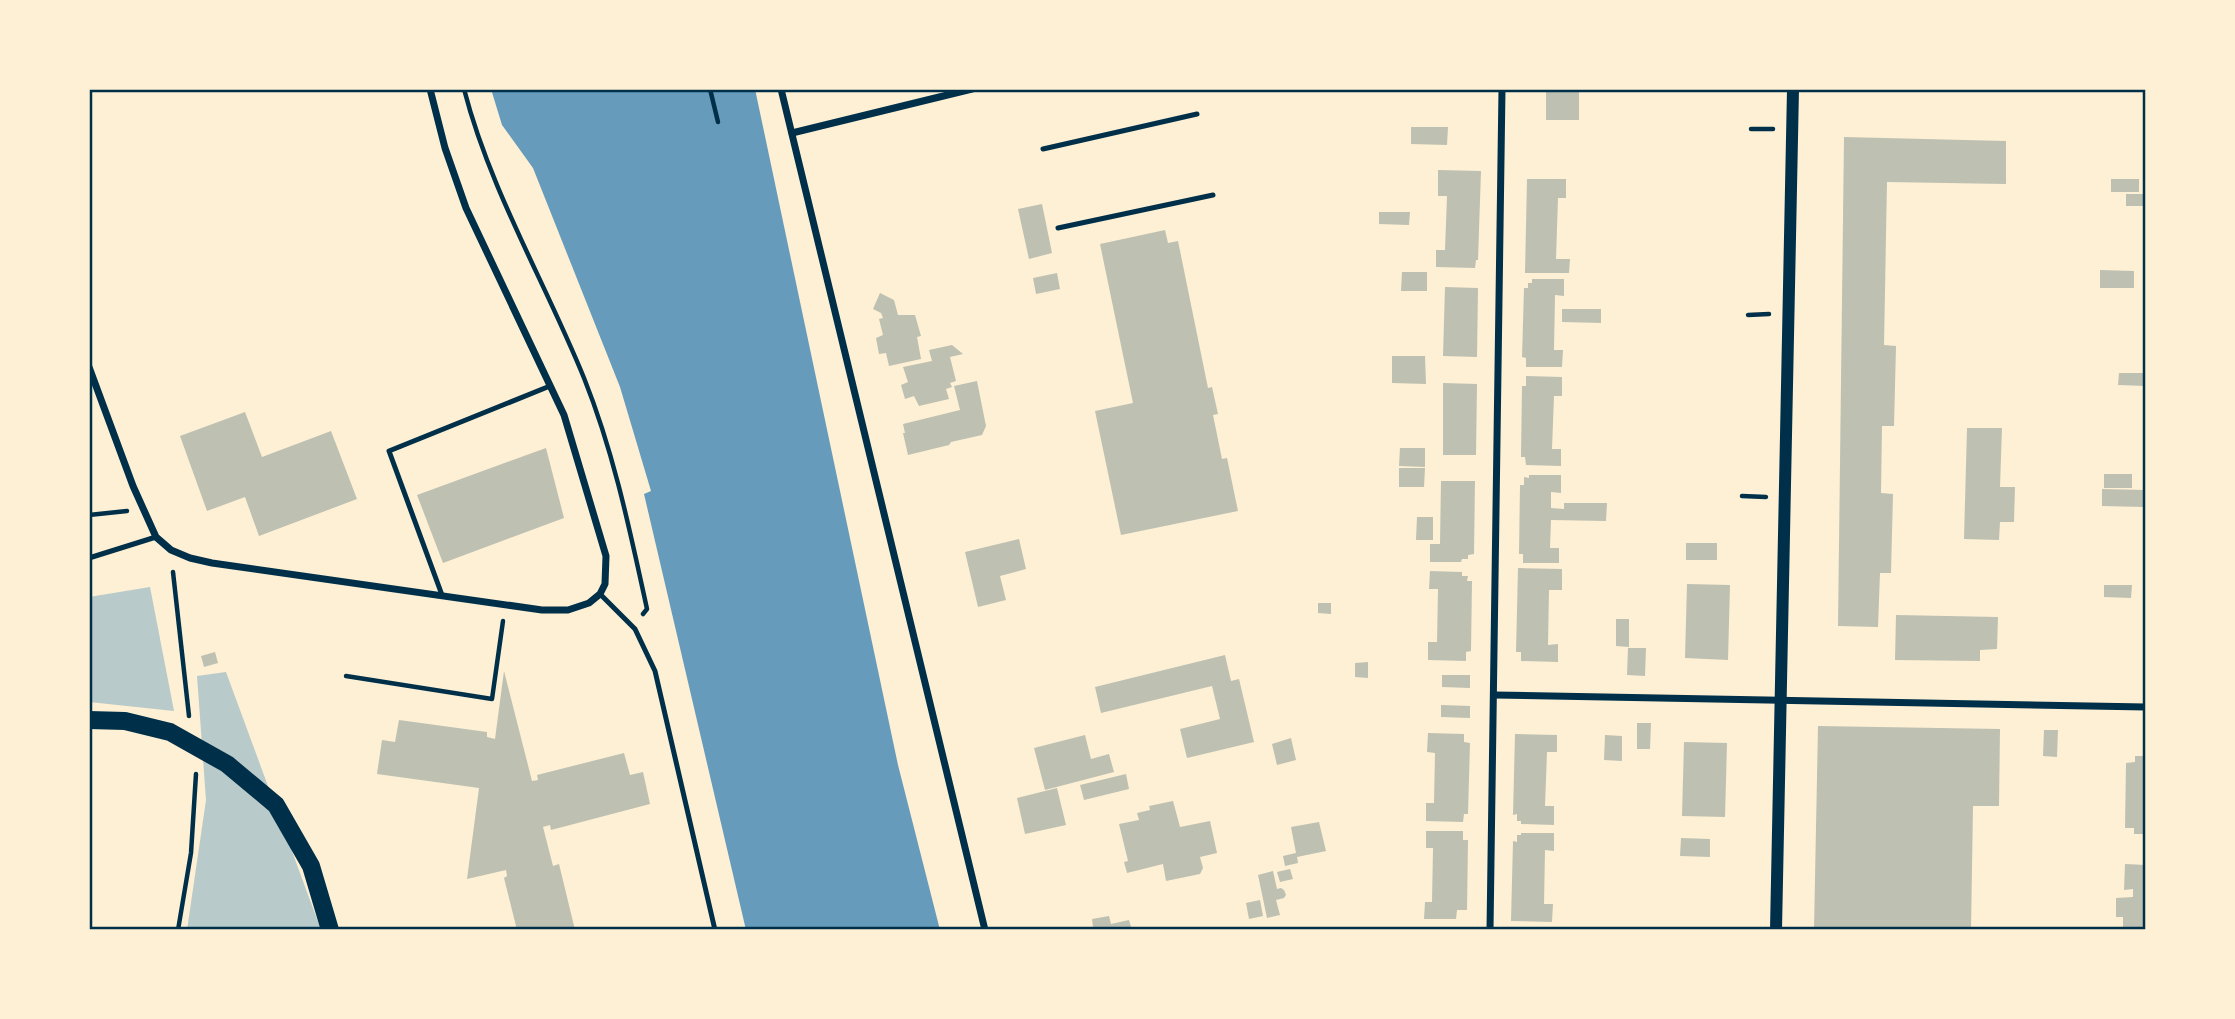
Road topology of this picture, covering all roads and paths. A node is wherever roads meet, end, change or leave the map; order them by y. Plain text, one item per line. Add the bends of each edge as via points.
1 (430, 89) edge
2 (464, 89) edge
3 (710, 89) edge
4 (781, 89) edge
5 (972, 89) edge
6 (1502, 89) edge
7 (1793, 89) edge
8 (1197, 114) dead end
9 (718, 122) dead end
10 (792, 133) junction
11 (1043, 149) dead end
12 (1213, 195) dead end
13 (1058, 228) dead end
14 (89, 367) edge
15 (550, 386) junction
16 (144, 510) junction
17 (89, 515) edge
18 (156, 537) junction
19 (89, 558) edge
20 (600, 594) junction
21 (442, 595) junction
22 (505, 604) junction
23 (635, 629) junction
24 (346, 676) dead end
25 (1494, 695) junction
26 (1780, 700) junction
27 (2146, 707) edge
28 (89, 720) edge
29 (330, 930) edge
30 (715, 930) edge
31 (985, 930) edge
32 (1490, 930) edge
33 (1776, 930) edge

1 - 15 street via 466,208
2 - 23 path via 475,133 602,424 647,609
3 - 9 path
4 - 10 street
5 - 10 street
6 - 25 street
7 - 26 street
8 - 11 lane
10 - 31 street
12 - 13 lane
14 - 16 street
15 - 20 street via 564,415 606,556
15 - 21 lane via 389,451
16 - 17 path
16 - 18 street
18 - 19 lane
18 - 21 street via 190,558
20 - 22 street via 568,610
20 - 23 lane
21 - 22 street
22 - 24 path via 492,699
23 - 30 lane via 655,671
25 - 26 street
25 - 32 street
26 - 27 street
26 - 33 street
28 - 29 main road via 125,720 170,732 227,764 276,805 311,866

